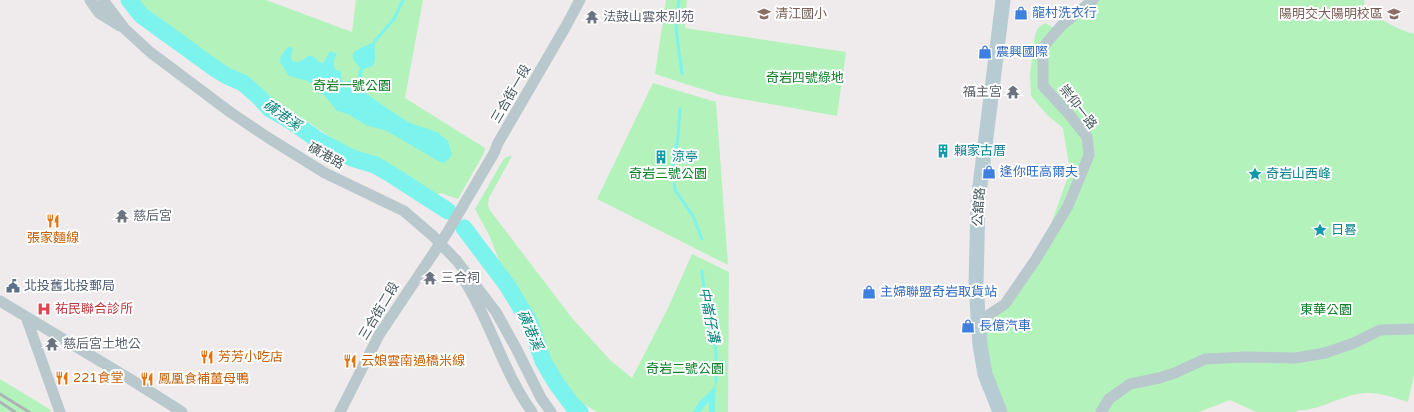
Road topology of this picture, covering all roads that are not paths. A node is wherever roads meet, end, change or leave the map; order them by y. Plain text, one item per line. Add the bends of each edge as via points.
1 (90, 0) edge
2 (103, 0) edge
3 (580, 0) edge
4 (1003, 0) edge
5 (1093, 0) edge
6 (126, 29) junction
7 (449, 229) joint
8 (441, 243) junction
9 (0, 300) edge
10 (26, 317) junction
11 (978, 322) junction
12 (1414, 329) edge
13 (60, 412) edge
14 (182, 412) edge
15 (340, 412) edge
16 (532, 412) edge
17 (551, 412) edge
18 (1000, 412) edge
19 (1101, 412) edge

1 - 6 street, 磺港路 via 99,13
2 - 6 street, 磺港路
3 - 7 street, 三合街一段
4 - 11 street, 公舘路 via 977,209
5 - 11 street, 崇仰一路 via 1061,26 1044,47 1043,86 1087,137 1089,155 1068,206 1036,259 1005,304
6 - 8 street, 磺港路 via 150,52 260,133 324,172 404,211
7 - 8 street, 三合街二段
8 - 15 street, 三合街二段 via 379,335
8 - 16 street, 磺港路 via 475,297 520,396
8 - 17 street, 磺港路 via 496,312 540,398
9 - 10 street
10 - 13 street
10 - 14 street
11 - 18 street, 公舘路 via 985,374
12 - 19 street via 1380,330 1340,348 1303,357 1205,359 1175,374 1130,384 1109,399

